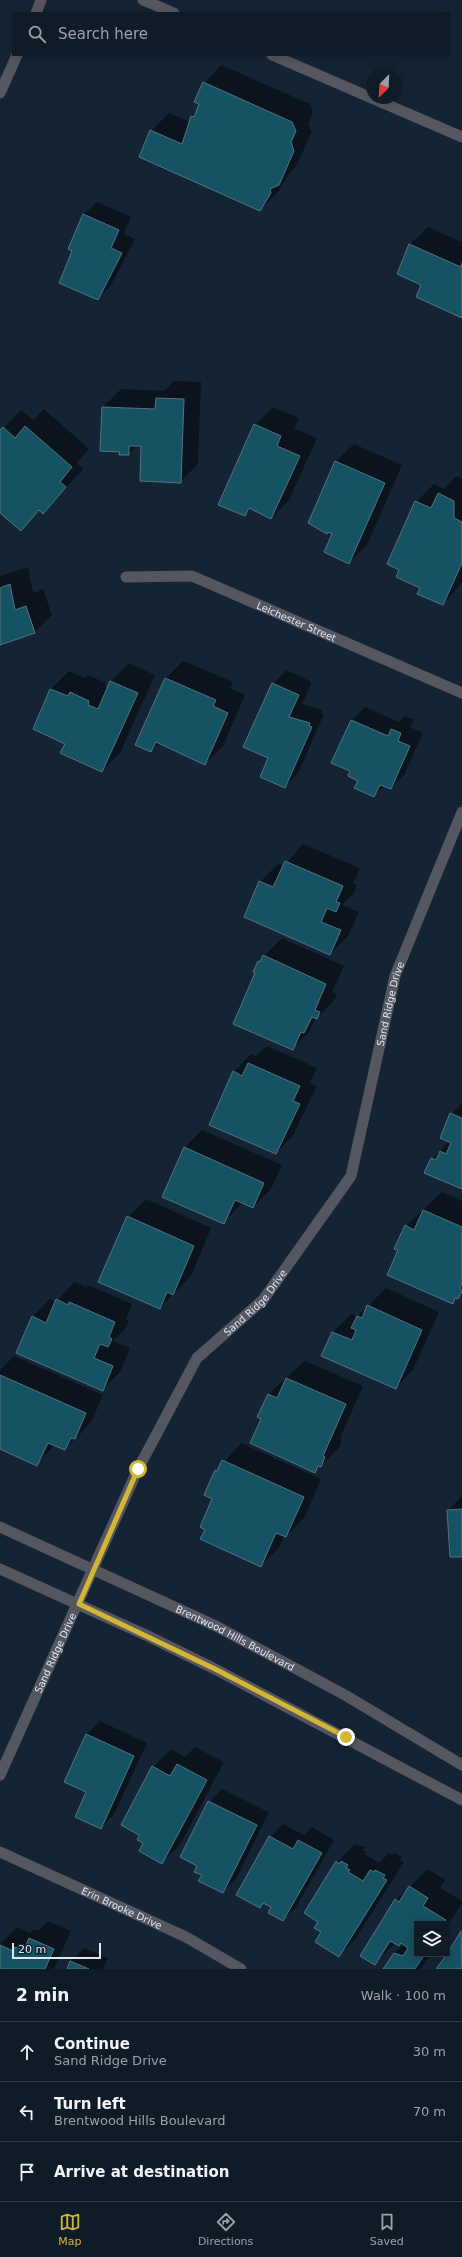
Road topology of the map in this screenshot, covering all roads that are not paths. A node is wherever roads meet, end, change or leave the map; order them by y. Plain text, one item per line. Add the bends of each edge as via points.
1 (41, 0) edge
2 (143, 0) edge
3 (36, 12) edge
4 (172, 12) edge
5 (17, 56) edge
6 (274, 56) edge
7 (0, 93) edge
8 (462, 137) edge
9 (126, 577) dead end
10 (462, 693) edge
11 (462, 812) edge
12 (0, 1527) edge
13 (0, 1569) edge
14 (94, 1569) junction
15 (79, 1604) junction
16 (462, 1765) edge
17 (0, 1775) edge
18 (462, 1800) edge
19 (0, 1852) edge
20 (241, 1969) edge

1 - 3 street
2 - 4 street
5 - 7 street
6 - 8 street
9 - 10 street, Leichester Street via 192,576
11 - 14 street, Sand Ridge Drive via 395,976 351,1176 264,1300 197,1358 138,1469
12 - 14 street, Brentwood Hills Boulevard
13 - 15 street
14 - 15 street, Sand Ridge Drive
14 - 16 street, Brentwood Hills Boulevard via 284,1661 393,1722
15 - 17 street, Sand Ridge Drive
15 - 18 street via 276,1699
19 - 20 street, Erin Brooke Drive via 186,1937

